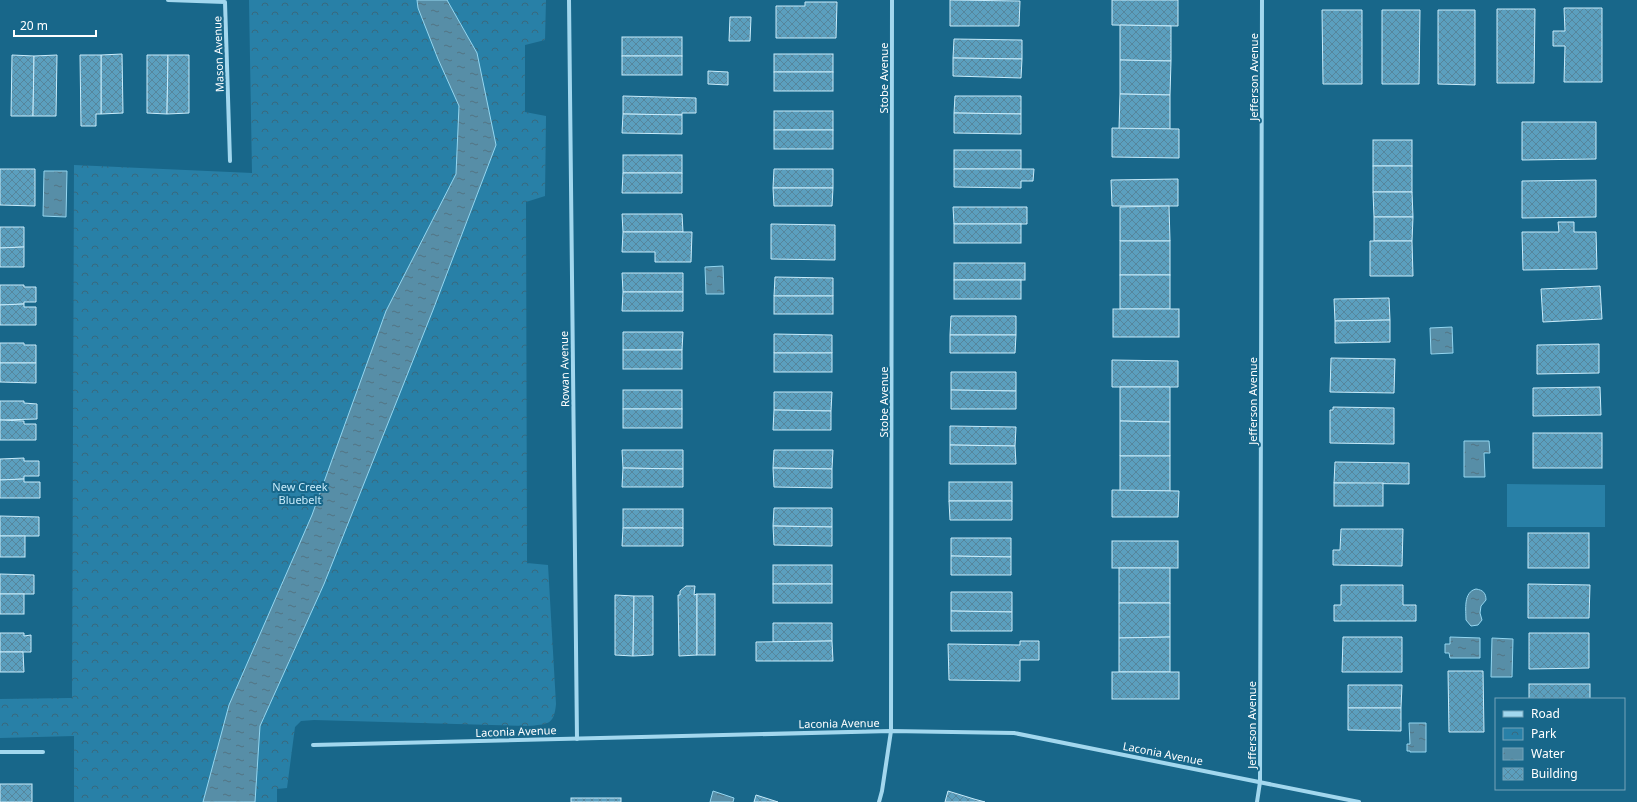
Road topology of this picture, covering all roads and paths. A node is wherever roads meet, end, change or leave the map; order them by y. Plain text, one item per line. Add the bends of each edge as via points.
1 (168, 0) edge
2 (569, 0) edge
3 (892, 0) edge
4 (1262, 0) edge
5 (230, 161) dead end
6 (891, 731) junction
7 (577, 738) junction
8 (313, 745) dead end
9 (0, 752) edge
10 (43, 752) dead end
11 (1260, 782) junction
12 (879, 802) edge
13 (1257, 802) edge
14 (1360, 802) edge

1 - 5 street, Mason Avenue via 225,2
2 - 7 street, Rowan Avenue
3 - 6 street, Stobe Avenue
4 - 11 street, Jefferson Avenue
6 - 7 street, Laconia Avenue
6 - 11 street, Laconia Avenue via 1014,733
6 - 12 street, Stobe Avenue
7 - 8 street, Laconia Avenue
9 - 10 street
11 - 13 street, Jefferson Avenue
11 - 14 street, Laconia Avenue

